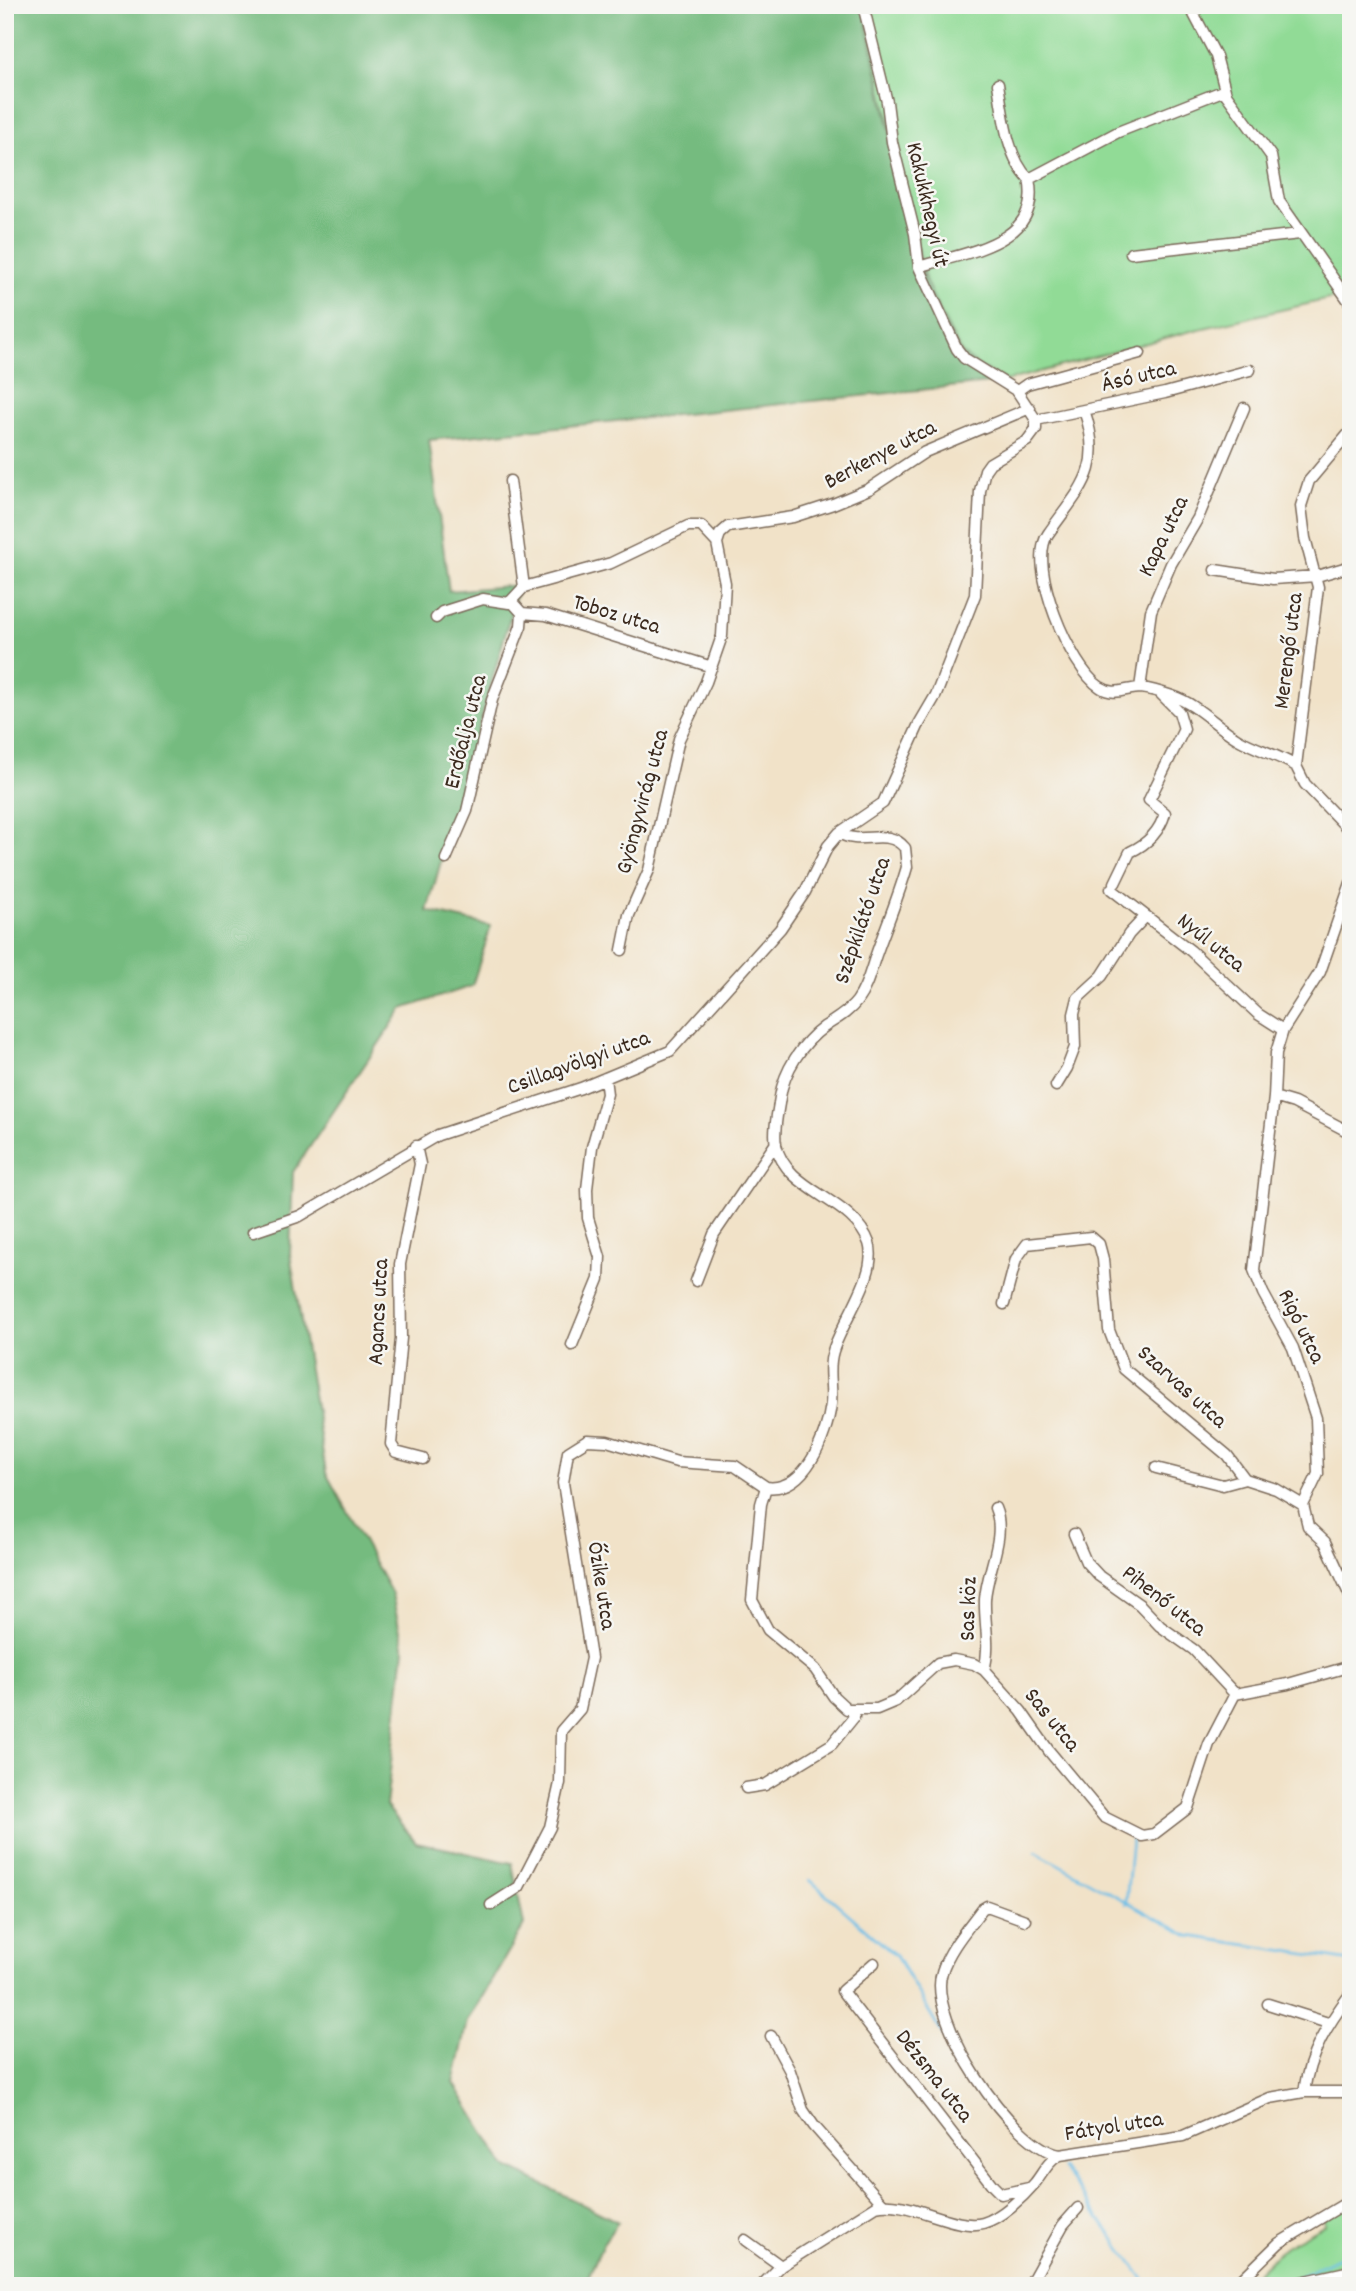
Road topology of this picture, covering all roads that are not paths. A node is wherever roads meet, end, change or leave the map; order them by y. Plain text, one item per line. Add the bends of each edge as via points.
1 (863, 5) edge
2 (1189, 5) edge
3 (998, 85) dead end
4 (1225, 90) junction
5 (1029, 179) junction
6 (1300, 234) junction
7 (1131, 253) dead end
8 (919, 267) junction
9 (1348, 300) edge
10 (1140, 353) dead end
11 (1250, 370) dead end
12 (1017, 391) junction
13 (1030, 408) junction
14 (1244, 408) dead end
15 (1084, 410) junction
16 (1036, 420) junction
17 (1351, 430) edge
18 (510, 481) dead end
19 (717, 543) junction
20 (1351, 566) edge
21 (1215, 570) dead end
22 (1317, 576) junction
23 (524, 587) junction
24 (512, 601) junction
25 (522, 613) junction
26 (436, 618) dead end
27 (712, 667) junction
28 (1140, 688) junction
29 (1161, 694) junction
30 (1296, 766) junction
31 (1351, 832) edge
32 (839, 833) junction
33 (446, 859) dead end
34 (1351, 883) edge
35 (1145, 917) junction
36 (622, 950) dead end
37 (1283, 1030) junction
38 (605, 1078) junction
39 (1056, 1086) dead end
40 (1274, 1097) junction
41 (1351, 1133) edge
42 (776, 1143) junction
43 (416, 1146) junction
44 (253, 1232) dead end
45 (696, 1281) dead end
46 (1004, 1304) dead end
47 (572, 1345) dead end
48 (423, 1459) dead end
49 (1156, 1468) dead end
50 (1245, 1479) junction
51 (766, 1487) junction
52 (1303, 1504) junction
53 (995, 1508) dead end
54 (1074, 1534) dead end
55 (1351, 1598) edge
56 (1351, 1666) edge
57 (984, 1670) junction
58 (1235, 1695) junction
59 (852, 1711) junction
60 (746, 1788) dead end
61 (491, 1905) dead end
62 (1025, 1920) dead end
63 (874, 1964) dead end
64 (1351, 1993) edge
65 (1268, 2004) dead end
66 (1328, 2023) junction
67 (771, 2036) dead end
68 (1304, 2092) junction
69 (1351, 2092) edge
70 (1060, 2155) junction
71 (1032, 2186) junction
72 (1351, 2200) edge
73 (883, 2204) junction
74 (1078, 2208) dead end
75 (745, 2239) dead end
76 (781, 2266) junction
77 (1351, 2270) edge
78 (1237, 2284) edge
79 (761, 2286) edge
80 (1029, 2286) edge
81 (1251, 2286) edge
82 (1283, 2286) edge

1 - 8 street, Kakukkhegyi út
2 - 4 street via 1216,56
3 - 5 street via 1011,144 1020,171
4 - 5 street via 1118,132
4 - 6 street via 1271,156 1277,196
5 - 8 street via 1031,206 1017,229 985,247
6 - 7 street
6 - 9 street
8 - 12 street, Kakukkhegyi út via 964,358
10 - 12 street via 1027,384
11 - 15 street, Ásó utca
12 - 13 street
13 - 16 street
13 - 19 street, Berkenye utca via 925,452 869,489 793,517 728,527
14 - 28 street, Kapa utca via 1198,518 1151,611
15 - 16 street, Ásó utca
15 - 28 street via 1093,455 1089,474 1042,543 1041,568 1054,614 1094,683 1115,692
16 - 32 street via 1033,435 985,470 975,594 936,695 883,803
17 - 22 street, Merengő utca via 1304,491 1305,538
18 - 23 street
19 - 23 street via 701,526 688,526 611,563
19 - 27 street, Gyöngyvirág utca via 725,583 722,636
20 - 22 street
21 - 22 street via 1273,579
22 - 30 street, Merengő utca
23 - 24 street
24 - 25 street
24 - 26 street via 483,599
25 - 27 street, Toboz utca via 546,615
25 - 33 street, Erdőalja utca via 492,700 467,811
27 - 36 street, Gyöngyvirág utca via 679,739 649,870 629,915
28 - 29 street
29 - 30 street via 1190,704 1239,740
29 - 35 street, Nyúl utca via 1179,712 1184,729 1149,800 1165,813 1161,827 1130,852 1113,886
30 - 31 street via 1306,784
32 - 38 street, Csillagvölgyi utca via 783,925 687,1035 664,1054
32 - 42 street, Szépkilátó utca via 855,840 895,839 905,848 907,867 865,988 848,1011 809,1040 790,1068 781,1093
34 - 37 street via 1320,972
35 - 37 street, Nyúl utca
35 - 39 street via 1102,976 1078,998 1075,1046
37 - 40 street via 1276,1053
38 - 43 street, Csillagvölgyi utca via 457,1127
38 - 47 street via 607,1094 592,1147 587,1189 588,1217 600,1257 599,1279
40 - 41 street
40 - 52 street, Rigó utca via 1254,1259 1256,1279 1293,1348 1316,1419 1318,1474
42 - 45 street via 714,1234
42 - 51 street via 794,1175 857,1224 868,1240 871,1265 833,1350 830,1412 812,1458 790,1484
43 - 44 street, Csillagvölgyi utca via 300,1216
43 - 48 street, Agancs utca via 420,1164 400,1264 401,1338 391,1444 396,1452
46 - 50 street, Szarvas utca via 1016,1259 1027,1244 1091,1237 1103,1258 1108,1329 1124,1369 1227,1455
49 - 50 street via 1223,1485
50 - 52 street
51 - 59 street via 752,1600 768,1630 815,1669 834,1697
51 - 61 street, Őzike utca via 735,1466 677,1462 607,1441 583,1441 568,1451 563,1483 591,1658 579,1709 561,1731 560,1783 552,1824 519,1886
52 - 55 street via 1308,1526 1325,1542
53 - 57 street, Sas köz via 999,1539 985,1602 988,1641
54 - 58 street, Pihenő utca via 1086,1562 1099,1576 1194,1650
56 - 58 street
57 - 58 street, Sas utca via 1104,1817 1142,1836 1154,1834 1188,1808 1209,1744
57 - 59 street via 961,1661 937,1663 896,1701 877,1709
59 - 60 street via 854,1717 831,1744 765,1785
62 - 70 street via 987,1906 941,1972 940,1991 946,2017 976,2077 1006,2118
63 - 71 street, Dézsma utca via 842,1991 1001,2194
64 - 66 street
65 - 66 street
66 - 68 street via 1307,2067
67 - 73 street via 790,2071 803,2110
68 - 69 street, Fátyol utca
68 - 70 street, Fátyol utca via 1270,2098 1183,2136
70 - 71 street, Fátyol utca
71 - 73 street, Fátyol utca via 983,2223
72 - 78 street via 1279,2243
73 - 76 street
74 - 80 street via 1063,2225
75 - 76 street
76 - 79 street
77 - 82 street
78 - 81 street

